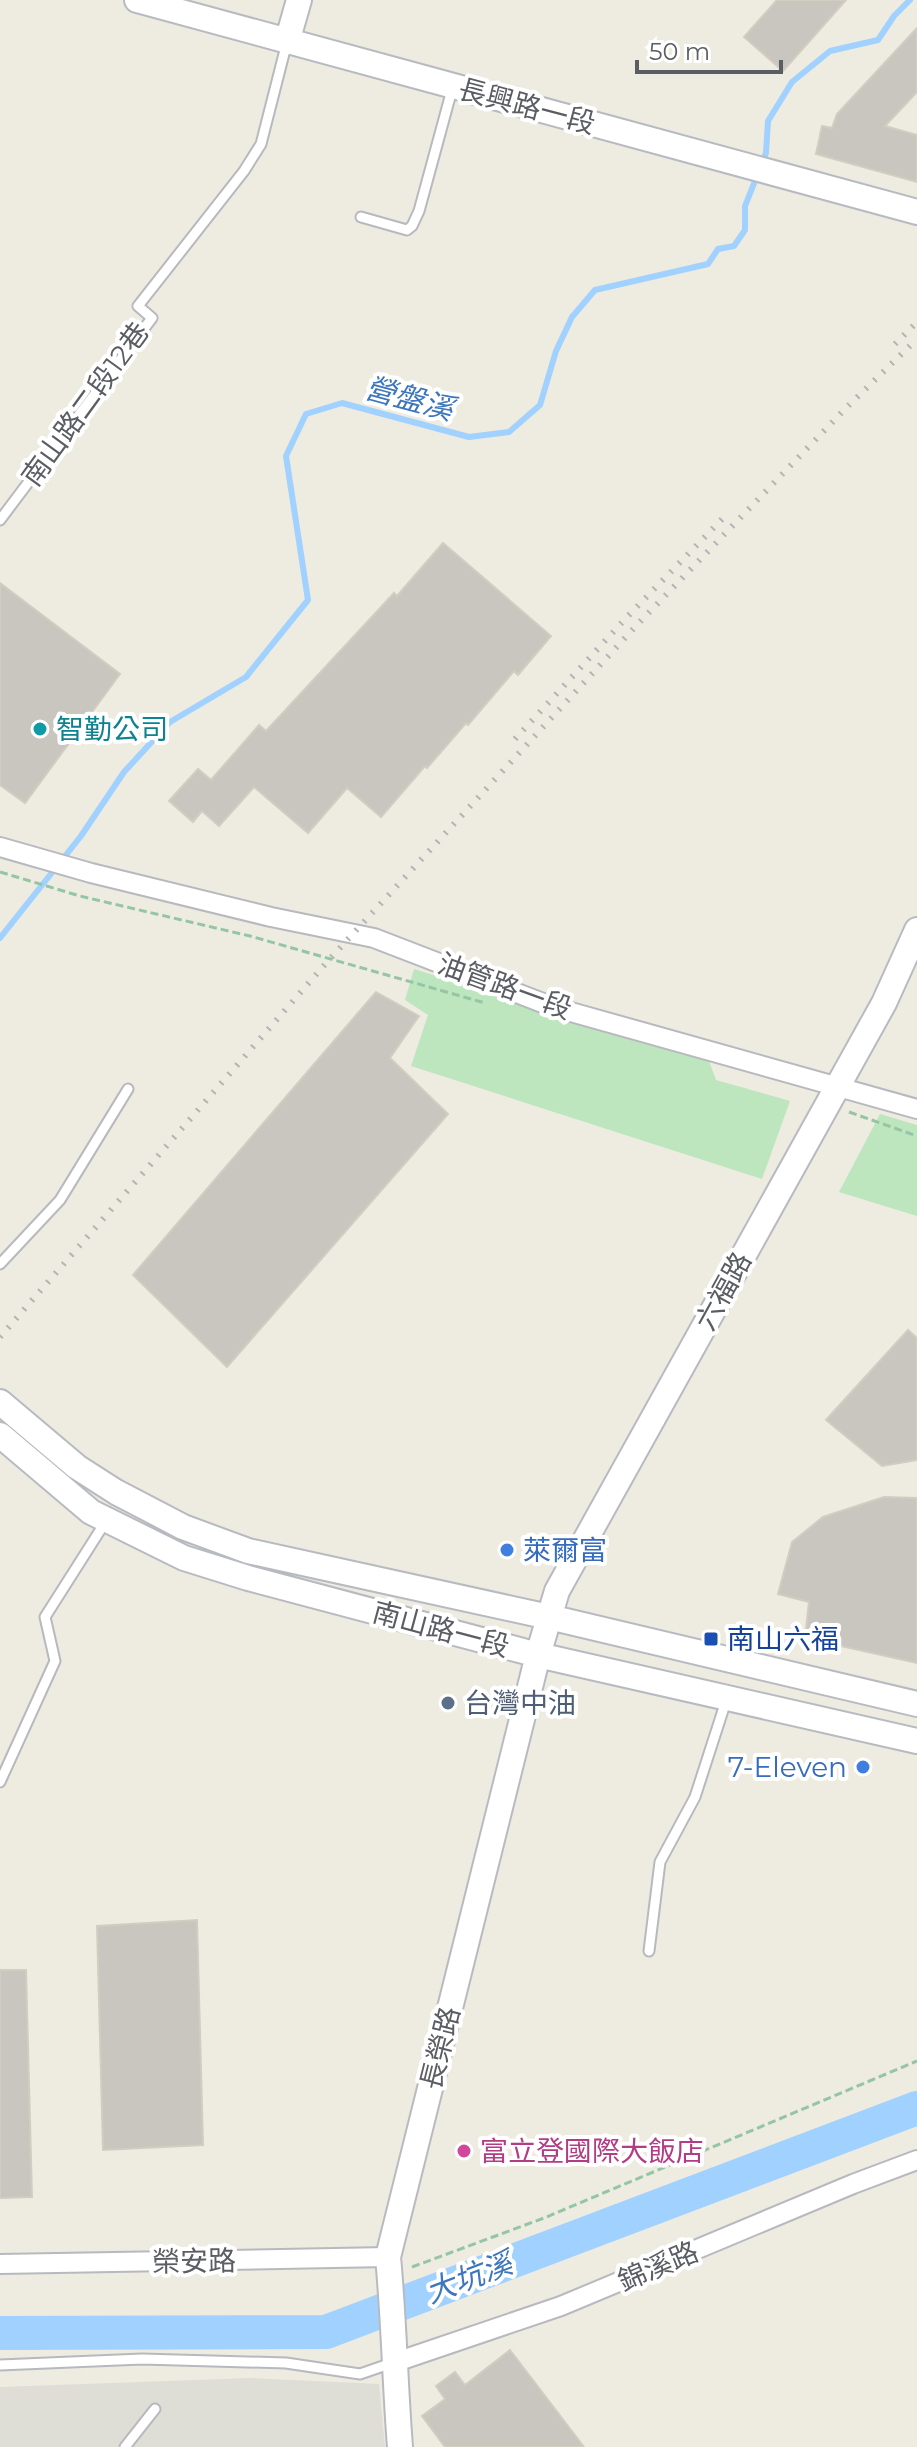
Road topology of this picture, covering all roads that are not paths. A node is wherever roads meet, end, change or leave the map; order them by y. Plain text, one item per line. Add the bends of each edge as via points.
1 (137, 0) edge
2 (299, 0) edge
3 (287, 42) junction
4 (453, 86) junction
5 (917, 212) edge
6 (361, 217) dead end
7 (0, 520) edge
8 (0, 847) edge
9 (917, 930) edge
10 (128, 1089) dead end
11 (831, 1095) junction
12 (917, 1109) edge
13 (0, 1264) edge
14 (0, 1402) edge
15 (0, 1435) edge
16 (106, 1520) junction
17 (549, 1617) junction
18 (538, 1655) junction
19 (727, 1698) junction
20 (917, 1704) edge
21 (917, 1741) edge
22 (0, 1782) edge
23 (649, 1951) dead end
24 (917, 2160) edge
25 (0, 2264) edge
26 (389, 2266) junction
27 (396, 2356) junction
28 (0, 2365) edge
29 (155, 2409) dead end
30 (125, 2447) edge
31 (400, 2447) edge

1 - 3 street, 長興路一段
2 - 3 street
3 - 4 street, 長興路一段
3 - 7 lane, 南山路二段12巷 via 261,144 138,306 152,318
4 - 5 street, 長興路一段
4 - 6 lane via 412,226 407,230
8 - 11 street, 油管路一段 via 374,938 553,1007
9 - 11 street, 六福路 via 884,1003
10 - 13 lane via 60,1200
11 - 12 street, 油管路一段
11 - 17 street, 六福路 via 557,1591
14 - 17 street, 南山路一段 via 77,1467 183,1527 248,1551
15 - 16 street, 南山路一段
16 - 18 street, 南山路一段 via 184,1558
16 - 22 lane via 45,1617 55,1661
17 - 18 street, 六福路
17 - 20 street, 南山路一段
18 - 19 street, 南山路一段
18 - 26 street, 長榮路
19 - 21 street, 南山路一段
19 - 23 lane via 695,1797 660,1862
24 - 27 street, 錦溪路 via 561,2306
25 - 26 street, 榮安路
26 - 27 street, 長榮路
27 - 28 lane via 360,2374 286,2363 142,2359
27 - 31 street, 長榮路
29 - 30 lane

